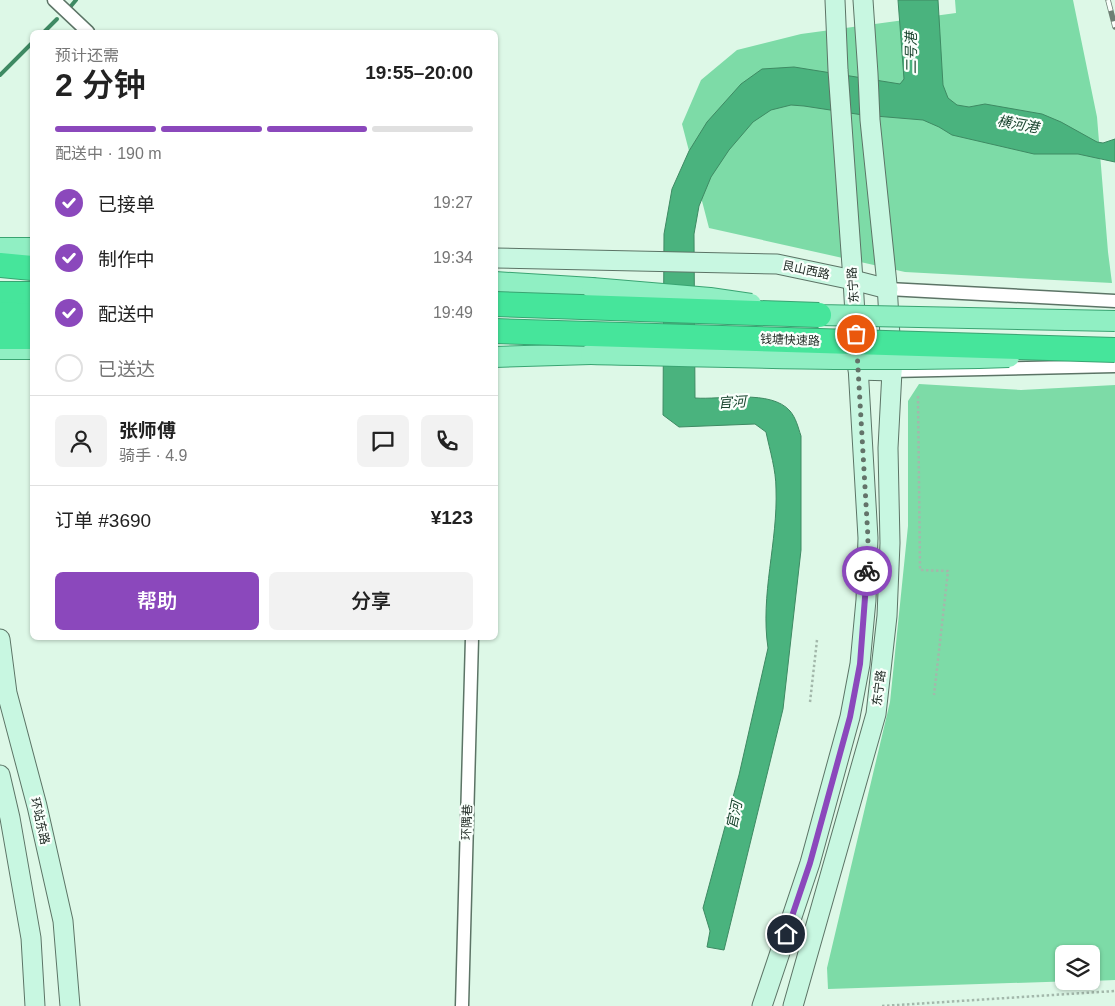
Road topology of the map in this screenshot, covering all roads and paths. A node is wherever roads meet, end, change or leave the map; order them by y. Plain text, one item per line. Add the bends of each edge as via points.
1 (54, 0) edge
2 (835, 0) edge
3 (863, 0) edge
4 (86, 30) edge
5 (0, 248) edge
6 (30, 248) edge
7 (498, 258) edge
8 (0, 265) edge
9 (30, 268) edge
10 (853, 280) junction
11 (498, 282) edge
12 (888, 289) junction
13 (0, 294) edge
14 (30, 294) edge
15 (1115, 300) edge
16 (498, 304) edge
17 (0, 314) edge
18 (819, 315) junction
19 (30, 316) edge
20 (1115, 321) edge
21 (498, 331) edge
22 (569, 332) junction
23 (498, 336) edge
24 (0, 337) edge
25 (30, 337) edge
26 (0, 349) edge
27 (30, 350) edge
28 (1115, 351) edge
29 (498, 357) edge
30 (1115, 366) edge
31 (858, 370) junction
32 (892, 371) junction
33 (918, 396) dead end
34 (0, 638) edge
35 (472, 640) edge
36 (817, 640) dead end
37 (934, 695) dead end
38 (810, 702) dead end
39 (0, 775) edge
40 (1115, 991) edge
41 (35, 1006) edge
42 (70, 1006) edge
43 (462, 1006) edge
44 (762, 1006) edge
45 (794, 1006) edge
46 (882, 1006) edge

1 - 4 street
2 - 10 main road, 东宁路
3 - 12 main road, 东宁路 via 870,120
5 - 6 main road
7 - 10 main road, 艮山西路 via 777,264
8 - 9 highway
10 - 12 main road, 艮山西路
10 - 31 main road, 东宁路
11 - 18 main road, bridge via 710,298
12 - 15 street, 艮山西路
12 - 32 main road, 东宁路
13 - 14 highway
16 - 18 highway, bridge
17 - 19 highway
18 - 20 main road, bridge
21 - 22 highway, 钱塘快速路, bridge
22 - 23 highway, bridge
22 - 28 highway, 钱塘快速路, bridge
24 - 25 highway
26 - 27 main road
28 - 29 main road, bridge via 945,359 591,354
30 - 32 street
31 - 32 main road
31 - 44 main road, 东宁路 via 868,538 860,664 850,717 815,844
32 - 45 main road, 东宁路 via 887,616 876,714
33 - 37 path via 920,570 948,571
34 - 42 main road, 环站东路 via 7,693 63,921
35 - 43 street, 环隅巷
36 - 38 path
39 - 41 main road via 30,938
40 - 46 path

